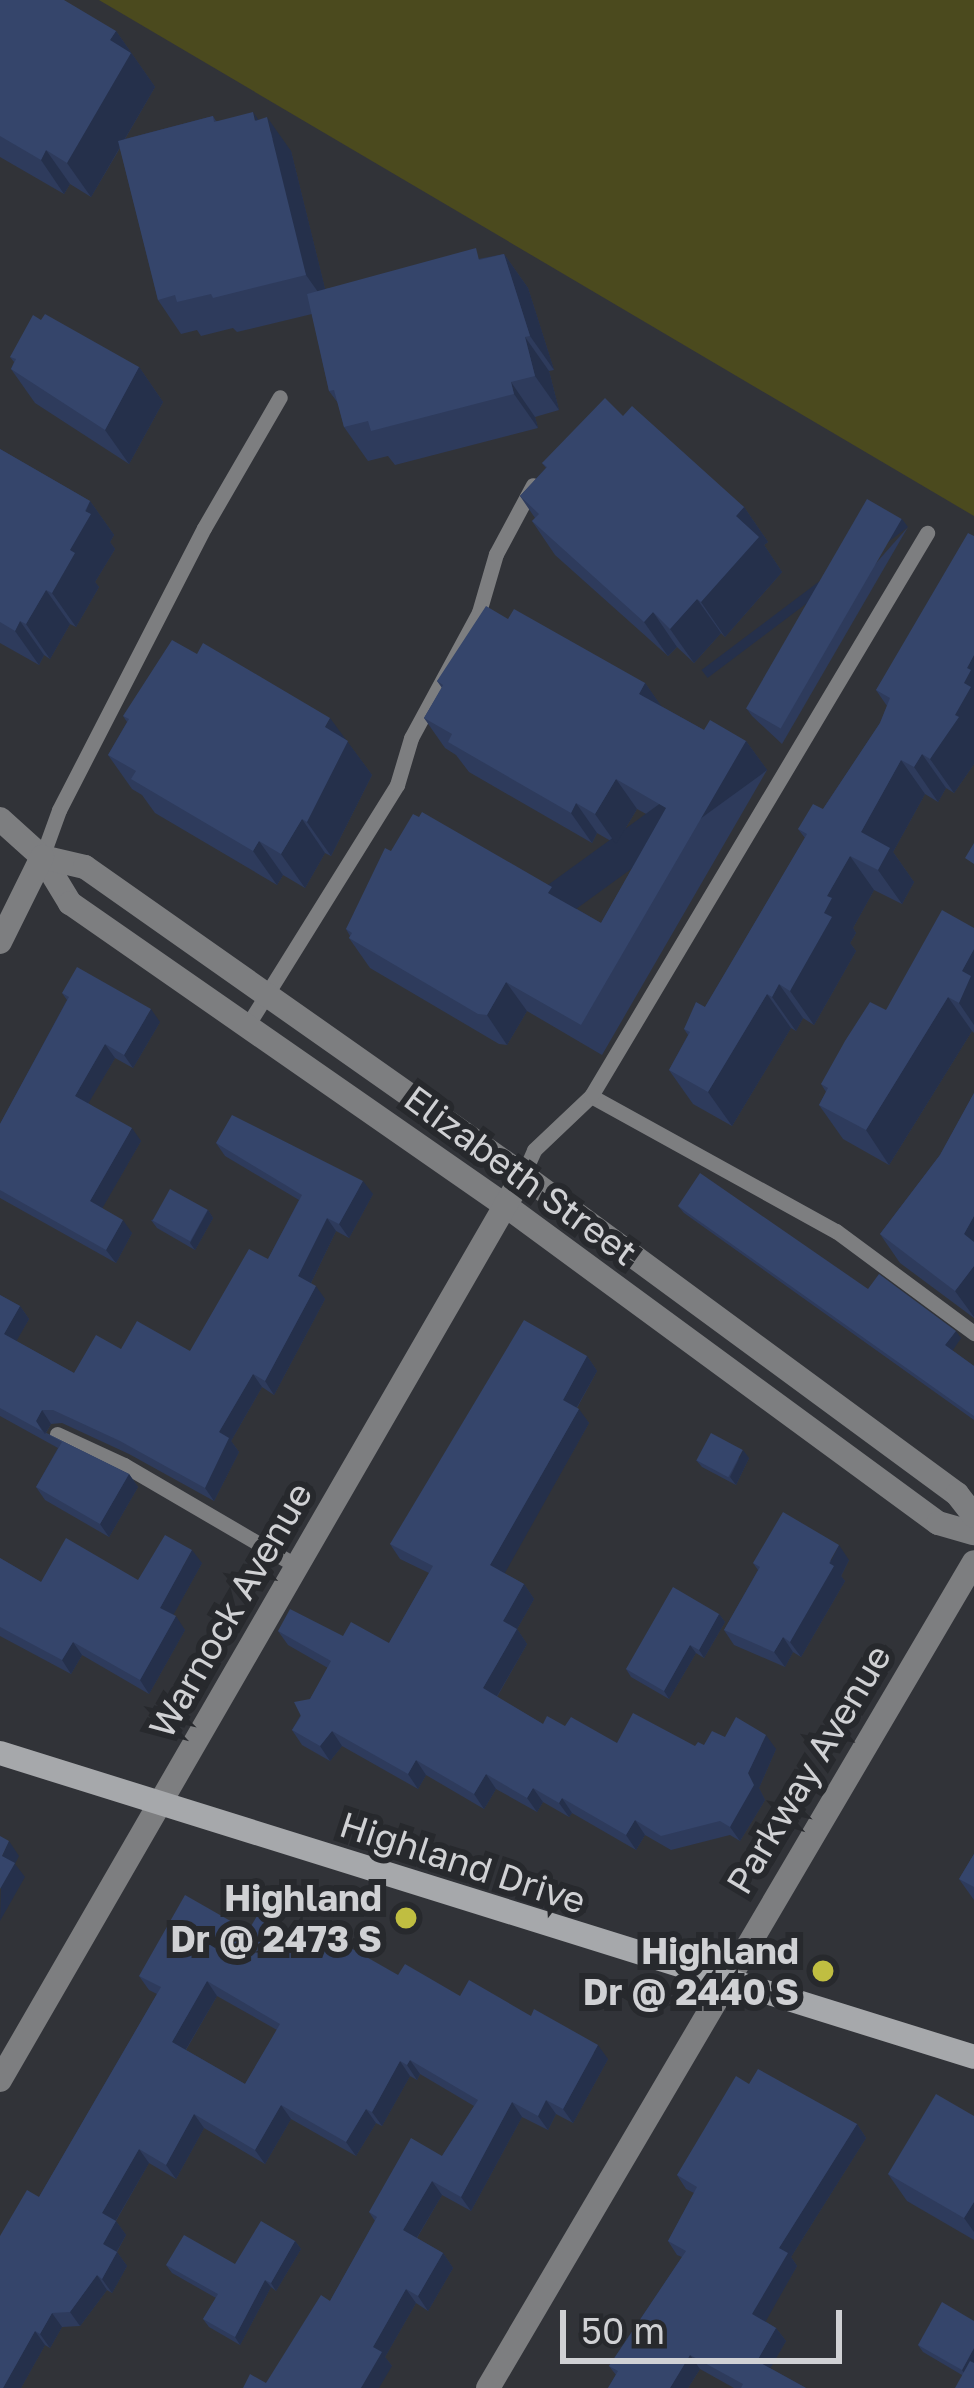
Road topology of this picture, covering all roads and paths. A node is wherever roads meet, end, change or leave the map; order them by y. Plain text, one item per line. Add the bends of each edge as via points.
1 (280, 397) dead end
2 (543, 473) edge
3 (928, 533) dead end
4 (0, 819) edge
5 (42, 857) junction
6 (0, 942) edge
7 (266, 997) junction
8 (247, 1026) junction
9 (591, 1096) junction
10 (524, 1175) junction
11 (506, 1206) junction
12 (974, 1334) edge
13 (57, 1434) edge
14 (974, 1516) edge
15 (974, 1533) edge
16 (974, 1562) edge
17 (297, 1566) junction
18 (0, 1753) edge
19 (159, 1804) junction
20 (724, 1982) junction
21 (974, 2057) edge
22 (0, 2080) edge
23 (488, 2388) edge

1 - 5 lane via 58,810
2 - 7 lane via 520,502 479,612 437,680 397,785
3 - 9 lane
4 - 5 street, Elizabeth Street
5 - 6 street
5 - 7 street, Elizabeth Street via 85,867
5 - 8 street, Elizabeth Street via 70,903
7 - 8 lane
7 - 10 street, Elizabeth Street
8 - 11 street, Elizabeth Street
9 - 10 lane via 535,1150
9 - 12 lane via 836,1231
10 - 11 street, Warnock Avenue
10 - 14 street, Elizabeth Street via 957,1494
11 - 15 street, Elizabeth Street via 938,1523
11 - 17 street, Warnock Avenue
13 - 17 lane
16 - 20 street, Parkway Avenue
17 - 19 street, Warnock Avenue
18 - 19 street, Highland Drive
19 - 20 street, Highland Drive
19 - 22 street, Warnock Avenue
20 - 21 street, Highland Drive
20 - 23 street, Parkway Avenue

